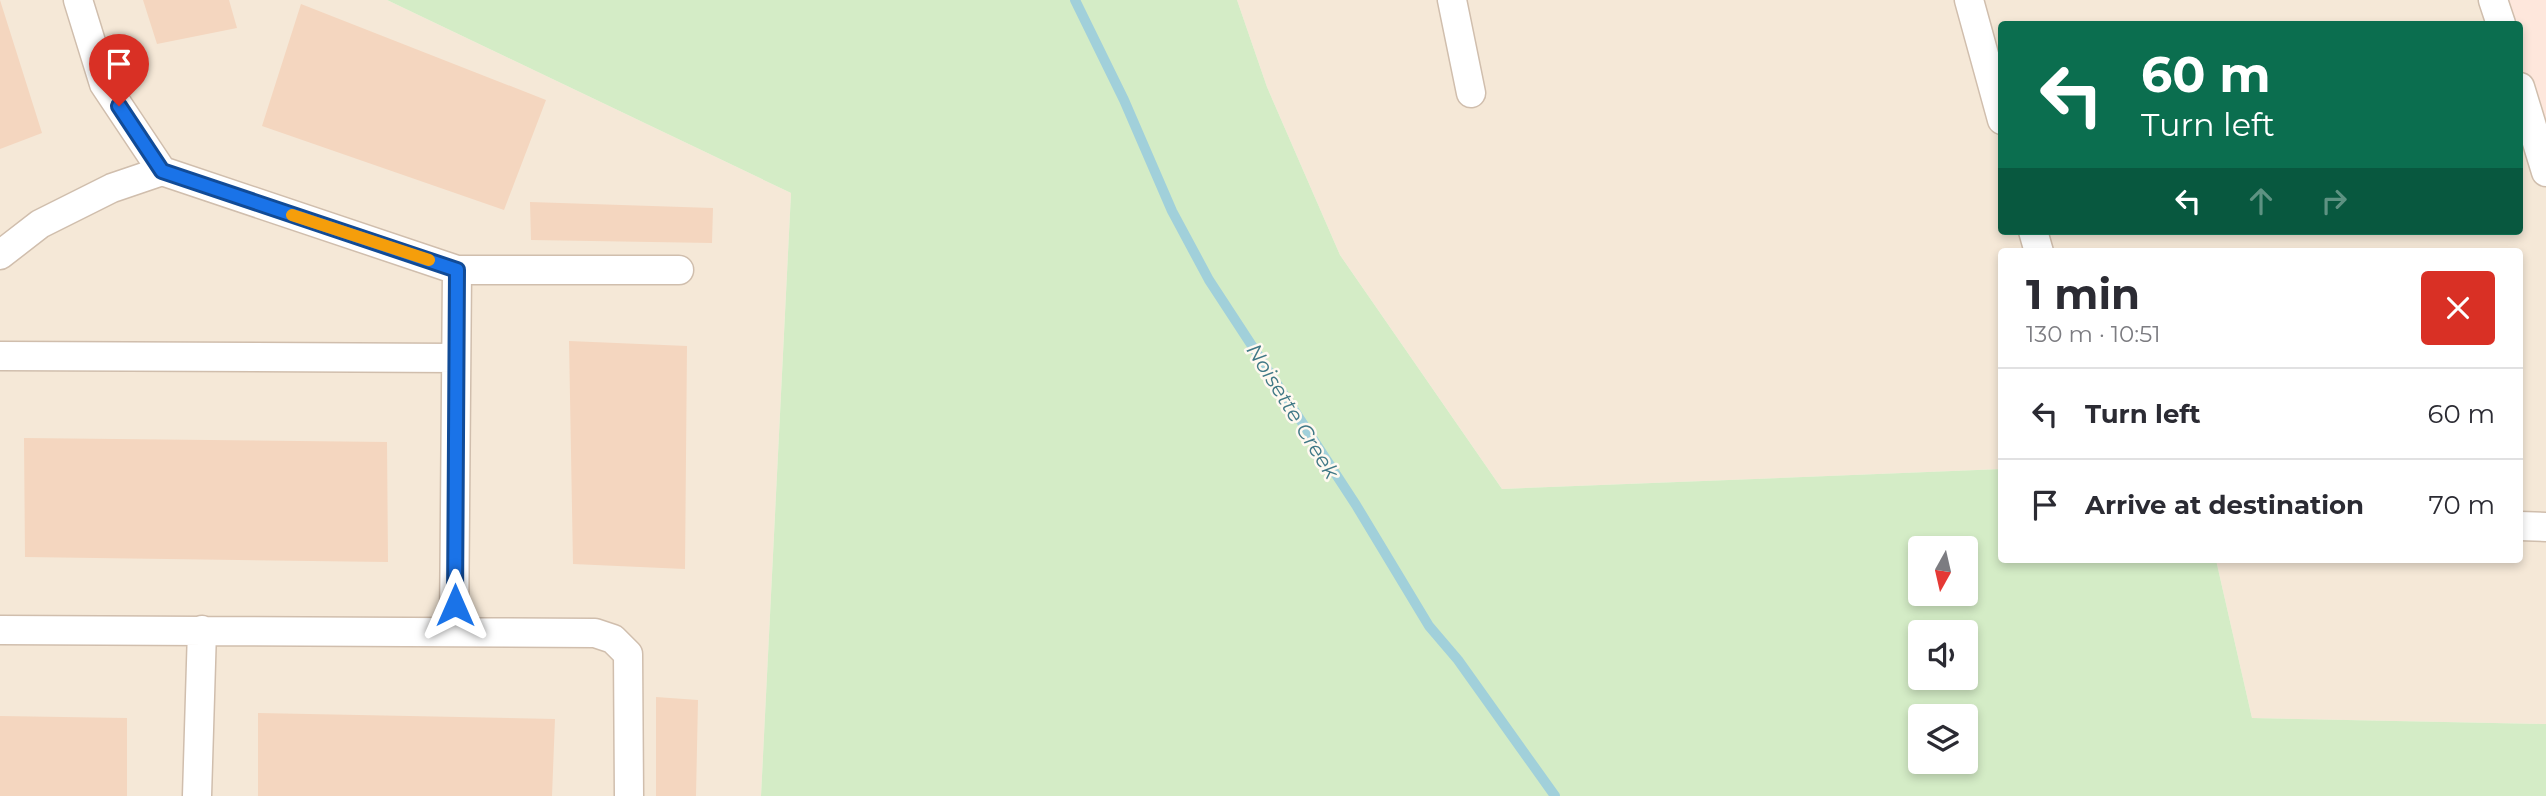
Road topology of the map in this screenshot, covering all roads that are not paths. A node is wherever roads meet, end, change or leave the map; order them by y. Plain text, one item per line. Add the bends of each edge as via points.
1 (78, 0) edge
2 (1452, 0) edge
3 (1969, 0) edge
4 (2493, 0) edge
5 (2500, 21) edge
6 (1471, 93) dead end
7 (2523, 97) edge
8 (1998, 105) edge
9 (162, 171) junction
10 (2546, 172) edge
11 (0, 255) edge
12 (457, 270) junction
13 (679, 270) dead end
14 (0, 356) edge
15 (456, 358) junction
16 (2523, 526) edge
17 (2546, 527) edge
18 (0, 630) edge
19 (202, 631) junction
20 (454, 632) junction
21 (197, 796) edge
22 (629, 796) edge

1 - 9 street via 104,84
2 - 6 street
3 - 8 street
4 - 5 street
7 - 10 street
9 - 11 street via 112,188 40,224
9 - 12 street
12 - 13 street
12 - 15 street
14 - 15 street
15 - 20 street
16 - 17 street
18 - 19 street
19 - 20 street
19 - 21 street
20 - 22 street via 595,633 614,639 628,654

